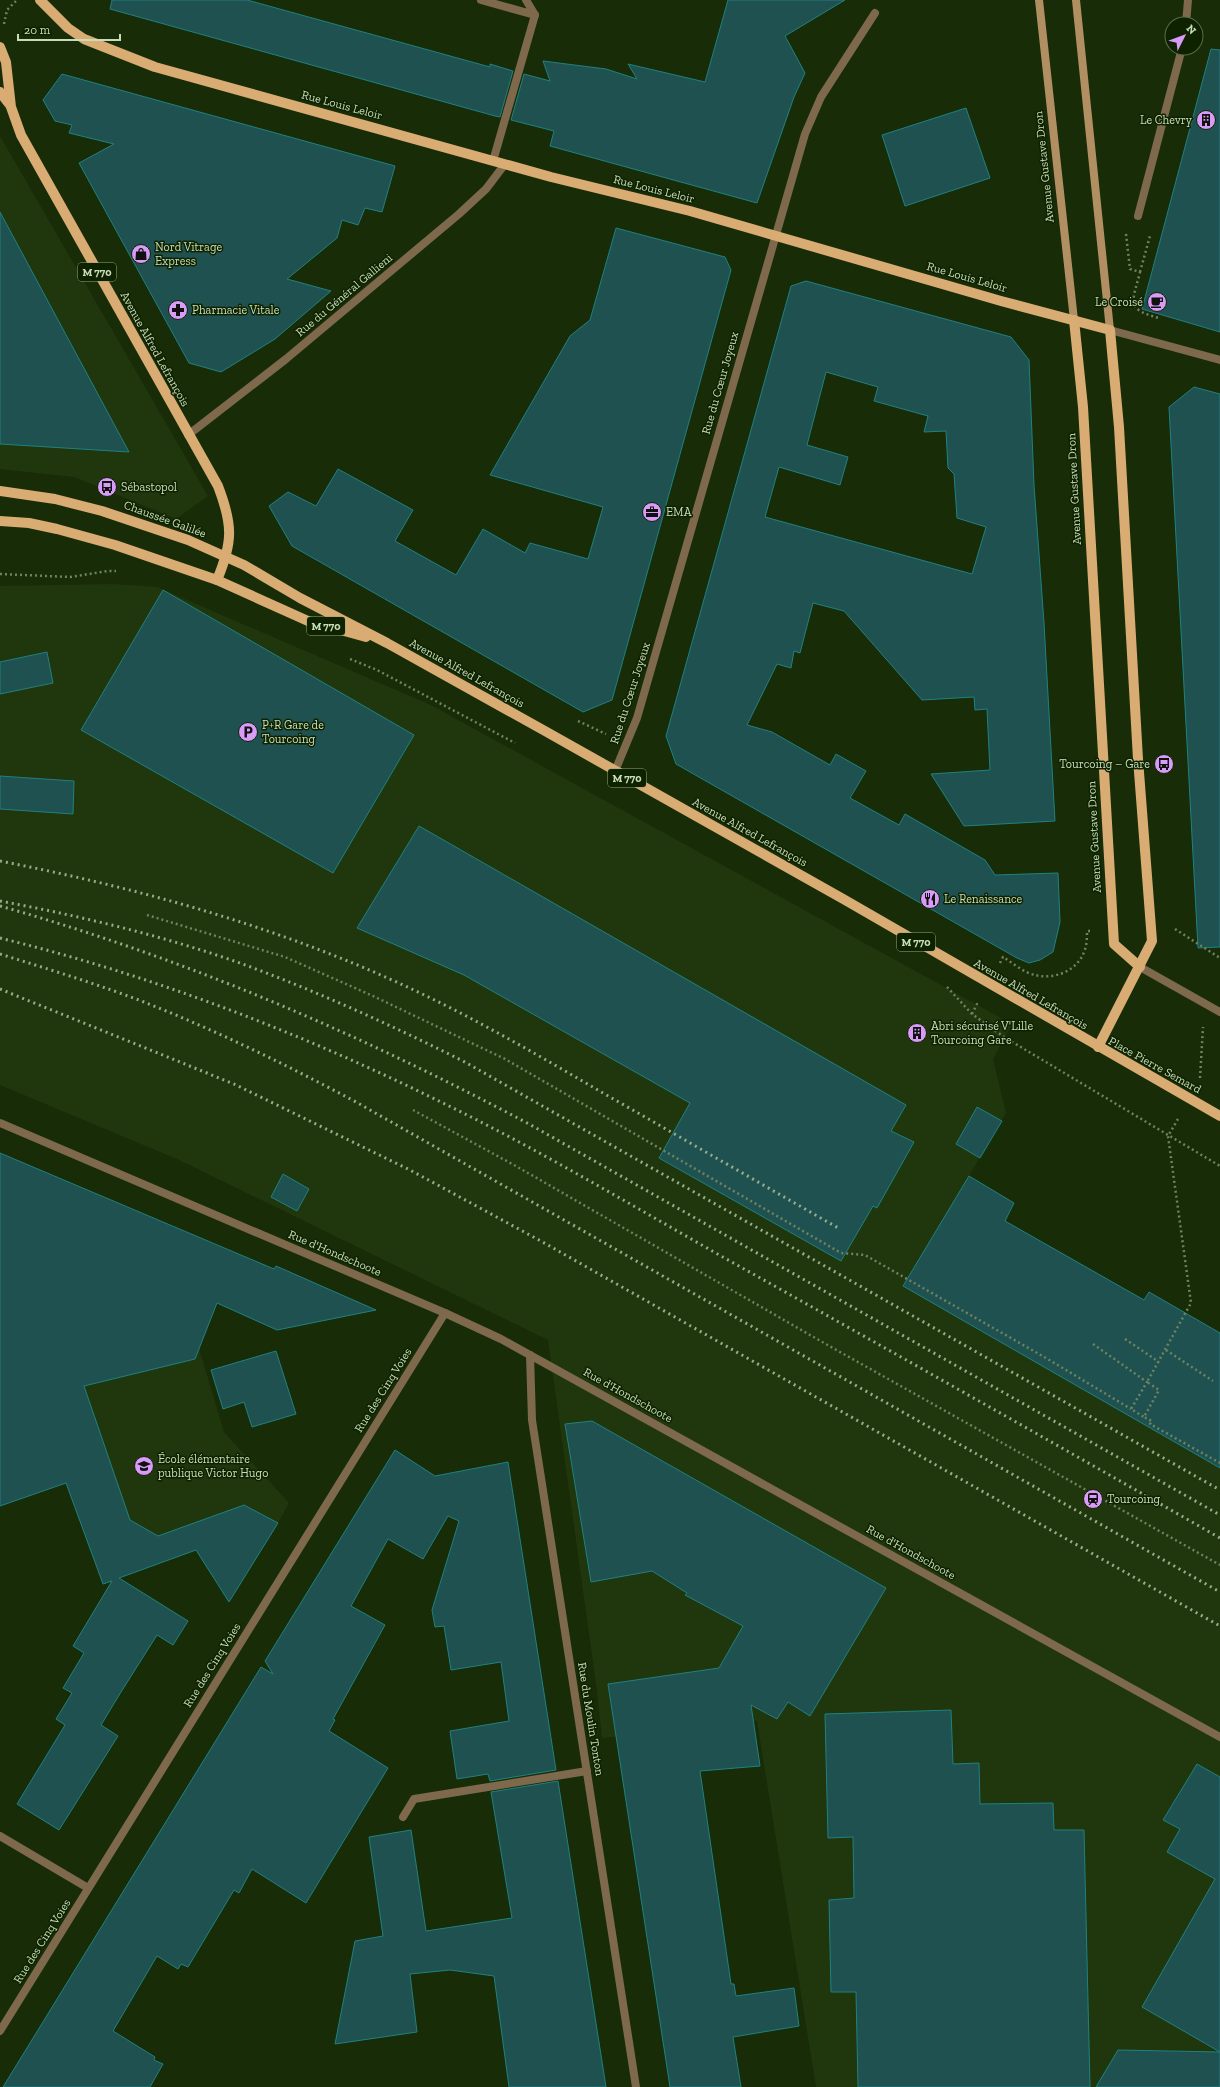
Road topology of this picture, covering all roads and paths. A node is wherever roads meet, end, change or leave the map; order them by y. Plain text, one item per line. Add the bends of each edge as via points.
1 (40, 0) edge
2 (481, 0) edge
3 (526, 0) edge
4 (1039, 0) edge
5 (1042, 0) edge
6 (1076, 0) edge
7 (1188, 0) edge
8 (875, 13) dead end
9 (535, 15) junction
10 (1187, 16) edge
11 (0, 47) edge
12 (1180, 56) edge
13 (0, 92) edge
14 (11, 107) junction
15 (493, 161) junction
16 (506, 164) junction
17 (1138, 216) joint
18 (775, 236) junction
19 (1140, 272) dead end
20 (1074, 320) junction
21 (1110, 330) junction
22 (1220, 360) edge
23 (188, 435) junction
24 (0, 490) edge
25 (0, 521) edge
26 (227, 557) junction
27 (123, 572) dead end
28 (0, 574) edge
29 (217, 580) junction
30 (387, 643) junction
31 (345, 656) dead end
32 (573, 718) dead end
33 (627, 744) junction
34 (520, 746) dead end
35 (615, 771) junction
36 (147, 915) dead end
37 (1170, 926) dead end
38 (1113, 929) junction
39 (1003, 958) dead end
40 (1220, 958) edge
41 (1140, 967) junction
42 (945, 985) dead end
43 (1220, 1012) edge
44 (1202, 1029) dead end
45 (1098, 1047) junction
46 (1200, 1079) dead end
47 (412, 1110) dead end
48 (1220, 1116) edge
49 (1178, 1118) dead end
50 (0, 1122) edge
51 (1168, 1136) junction
52 (1220, 1166) edge
53 (445, 1313) junction
54 (1125, 1339) dead end
55 (1093, 1344) dead end
56 (1166, 1350) junction
57 (530, 1354) junction
58 (1159, 1362) junction
59 (1213, 1381) dead end
60 (1147, 1382) junction
61 (1131, 1410) junction
62 (1144, 1417) junction
63 (1220, 1463) edge
64 (1220, 1565) edge
65 (1220, 1737) edge
66 (587, 1772) junction
67 (403, 1817) dead end
68 (0, 1836) edge
69 (88, 1888) junction
70 (0, 2030) edge
71 (636, 2087) edge

1 - 15 main road, Rue Louis Leloir via 68,28 84,39 154,67
2 - 9 street
3 - 9 street
4 - 5 street
4 - 20 main road, Avenue Gustave Dron
6 - 21 main road
7 - 10 street
8 - 18 street, Rue du Cœur Joyeux via 821,97 812,117
9 - 15 street
11 - 14 main road, Avenue Alfred Lefrançois / M 770 via 6,62
12 - 17 street
13 - 14 main road, M 770
14 - 23 main road, Avenue Alfred Lefrançois / M 770 via 21,135
15 - 16 main road, Rue Louis Leloir
16 - 18 main road, Rue Louis Leloir via 690,211
16 - 23 street, Rue du Général Gallieni via 486,189 459,214 286,359
17 - 19 path via 1152,226
18 - 20 main road, Rue Louis Leloir
18 - 33 street, Rue du Cœur Joyeux via 639,710
20 - 21 main road, Rue Louis Leloir
20 - 38 main road, Avenue Gustave Dron via 1083,407
21 - 22 street, Rue Louis Leloir
21 - 41 main road via 1119,427 1138,759 1152,941
23 - 26 main road, Avenue Alfred Lefrançois / M 770 via 214,479 223,500 230,531
24 - 26 main road, Chaussée Galilée via 55,499 102,511
25 - 29 main road via 28,523 87,537
26 - 29 main road, Avenue Alfred Lefrançois / M 770
26 - 30 main road, Avenue Alfred Lefrançois / M 770
27 - 28 path via 108,571 70,577
29 - 30 main road, Avenue Alfred Lefrançois / M 770 via 308,621
30 - 35 main road, Avenue Alfred Lefrançois / M 770
31 - 34 path via 377,670
32 - 33 path
33 - 35 street, Rue du Cœur Joyeux
35 - 45 main road, Avenue Alfred Lefrançois / M 770 via 845,900
36 - 61 path via 285,958 373,996 505,1059 841,1253 865,1255 1046,1358
37 - 40 path
38 - 39 path via 1087,931 1085,948 1079,961 1058,975 1035,976
38 - 41 main road, Avenue Gustave Dron via 1114,944
41 - 43 street
41 - 45 main road
42 - 51 path via 972,1014 1004,1037
44 - 46 path
45 - 48 main road, Place Pierre Semard / M 770
47 - 64 path via 514,1165 824,1344
49 - 51 path
50 - 53 street, Rue d'Hondschoote
51 - 52 path
51 - 56 path via 1191,1303
53 - 57 street, Rue d'Hondschoote
53 - 69 street, Rue des Cinq Voies
54 - 58 path
55 - 60 path
56 - 58 path
56 - 59 path
57 - 65 street, Rue d'Hondschoote
57 - 66 street, Rue du Moulin Tonton via 532,1420
58 - 60 path
60 - 61 path
60 - 62 path via 1159,1390
61 - 62 path
62 - 63 path via 1152,1421 1150,1424
66 - 67 street via 414,1799
66 - 71 street, Rue du Moulin Tonton
68 - 69 street
69 - 70 street, Rue des Cinq Voies

